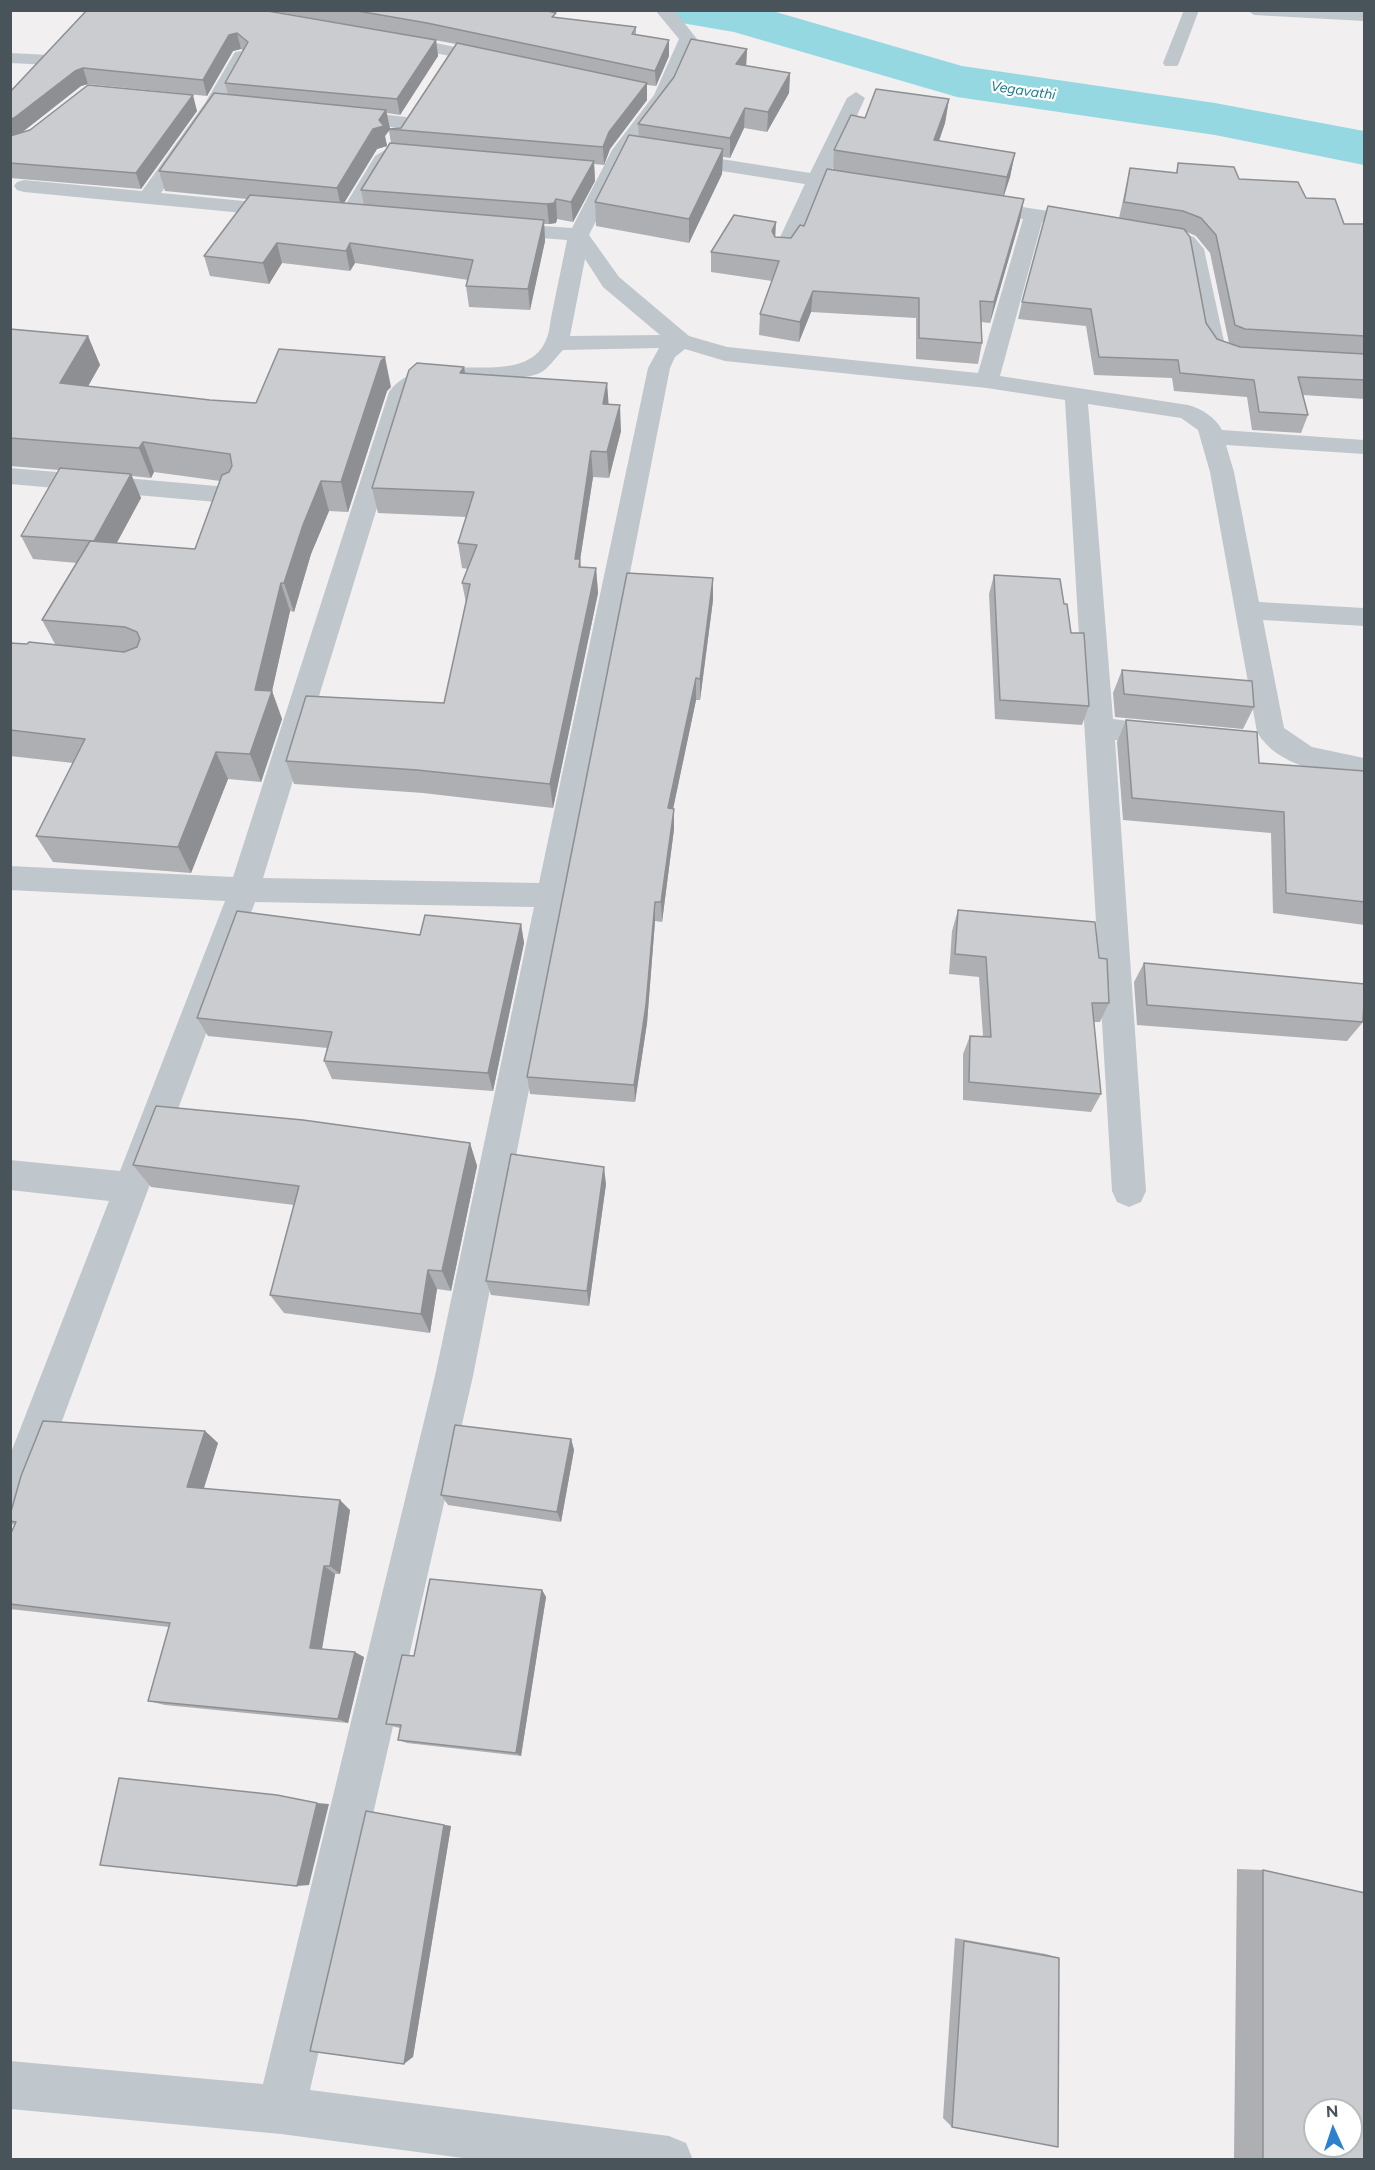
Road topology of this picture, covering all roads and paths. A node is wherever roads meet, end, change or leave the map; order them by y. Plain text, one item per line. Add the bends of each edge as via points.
1 (1192, 10) edge
2 (1254, 10) edge
3 (670, 17) edge
4 (1365, 17) edge
5 (373, 36) edge
6 (453, 51) junction
7 (241, 56) edge
8 (10, 58) edge
9 (50, 60) edge
10 (1171, 63) dead end
11 (515, 64) edge
12 (441, 69) edge
13 (640, 91) edge
14 (663, 96) junction
15 (856, 98) dead end
16 (191, 101) edge
17 (214, 103) junction
18 (236, 105) edge
19 (418, 105) edge
20 (327, 115) edge
21 (406, 123) junction
22 (641, 153) junction
23 (386, 154) junction
24 (410, 156) edge
25 (589, 172) edge
26 (612, 174) junction
27 (817, 180) junction
28 (24, 186) dead end
29 (885, 191) edge
30 (148, 198) junction
31 (954, 202) edge
32 (301, 213) edge
33 (324, 215) edge
34 (1034, 215) junction
35 (348, 217) junction
36 (371, 219) edge
37 (475, 227) edge
38 (1113, 227) edge
39 (1136, 230) edge
40 (579, 235) junction
41 (783, 252) edge
42 (681, 341) junction
43 (557, 343) junction
44 (1258, 357) edge
45 (987, 381) junction
46 (1076, 395) junction
47 (1212, 437) junction
48 (1365, 447) edge
49 (10, 476) edge
50 (228, 495) edge
51 (1248, 610) junction
52 (1365, 617) edge
53 (1100, 728) junction
54 (1192, 737) edge
55 (1249, 743) edge
56 (1284, 746) junction
57 (1365, 768) edge
58 (10, 878) edge
59 (244, 890) junction
60 (552, 896) junction
61 (10, 1175) edge
62 (129, 1188) junction
63 (1129, 1191) dead end
64 (10, 1507) edge
65 (10, 2085) edge
66 (281, 2110) junction
67 (513, 2149) edge
68 (669, 2160) edge

1 - 10 lane
2 - 4 lane
3 - 14 street via 688,39
5 - 6 street
6 - 11 street
6 - 12 street
7 - 17 street
8 - 9 street
13 - 14 street
14 - 22 street
15 - 27 street
16 - 17 street
17 - 18 street
17 - 30 street
19 - 21 street
20 - 21 street
21 - 23 street
22 - 26 street
22 - 27 street
23 - 24 street
23 - 35 street
25 - 26 street
26 - 40 street
27 - 29 street
27 - 41 street
28 - 30 street
30 - 32 street
31 - 34 street
33 - 35 street
34 - 38 street
34 - 45 street
35 - 36 street
37 - 40 street
39 - 44 street via 1186,241 1197,253 1213,341 1219,350 1234,356
40 - 42 street via 611,282
40 - 43 street
42 - 43 street
42 - 45 street via 725,354
42 - 60 street via 665,354 659,368
43 - 59 street via 534,367 514,373 432,375 409,383 401,392
45 - 46 street
46 - 47 street via 1188,412 1209,427
46 - 53 street
47 - 48 street
47 - 51 street
49 - 50 street
51 - 52 street
51 - 56 street via 1271,732
53 - 54 street
53 - 63 street
55 - 56 street
56 - 57 street via 1310,760
58 - 59 street
59 - 60 street
59 - 62 street
60 - 66 street via 454,1376
61 - 62 street
62 - 64 street
65 - 66 street
66 - 67 street
67 - 68 street

